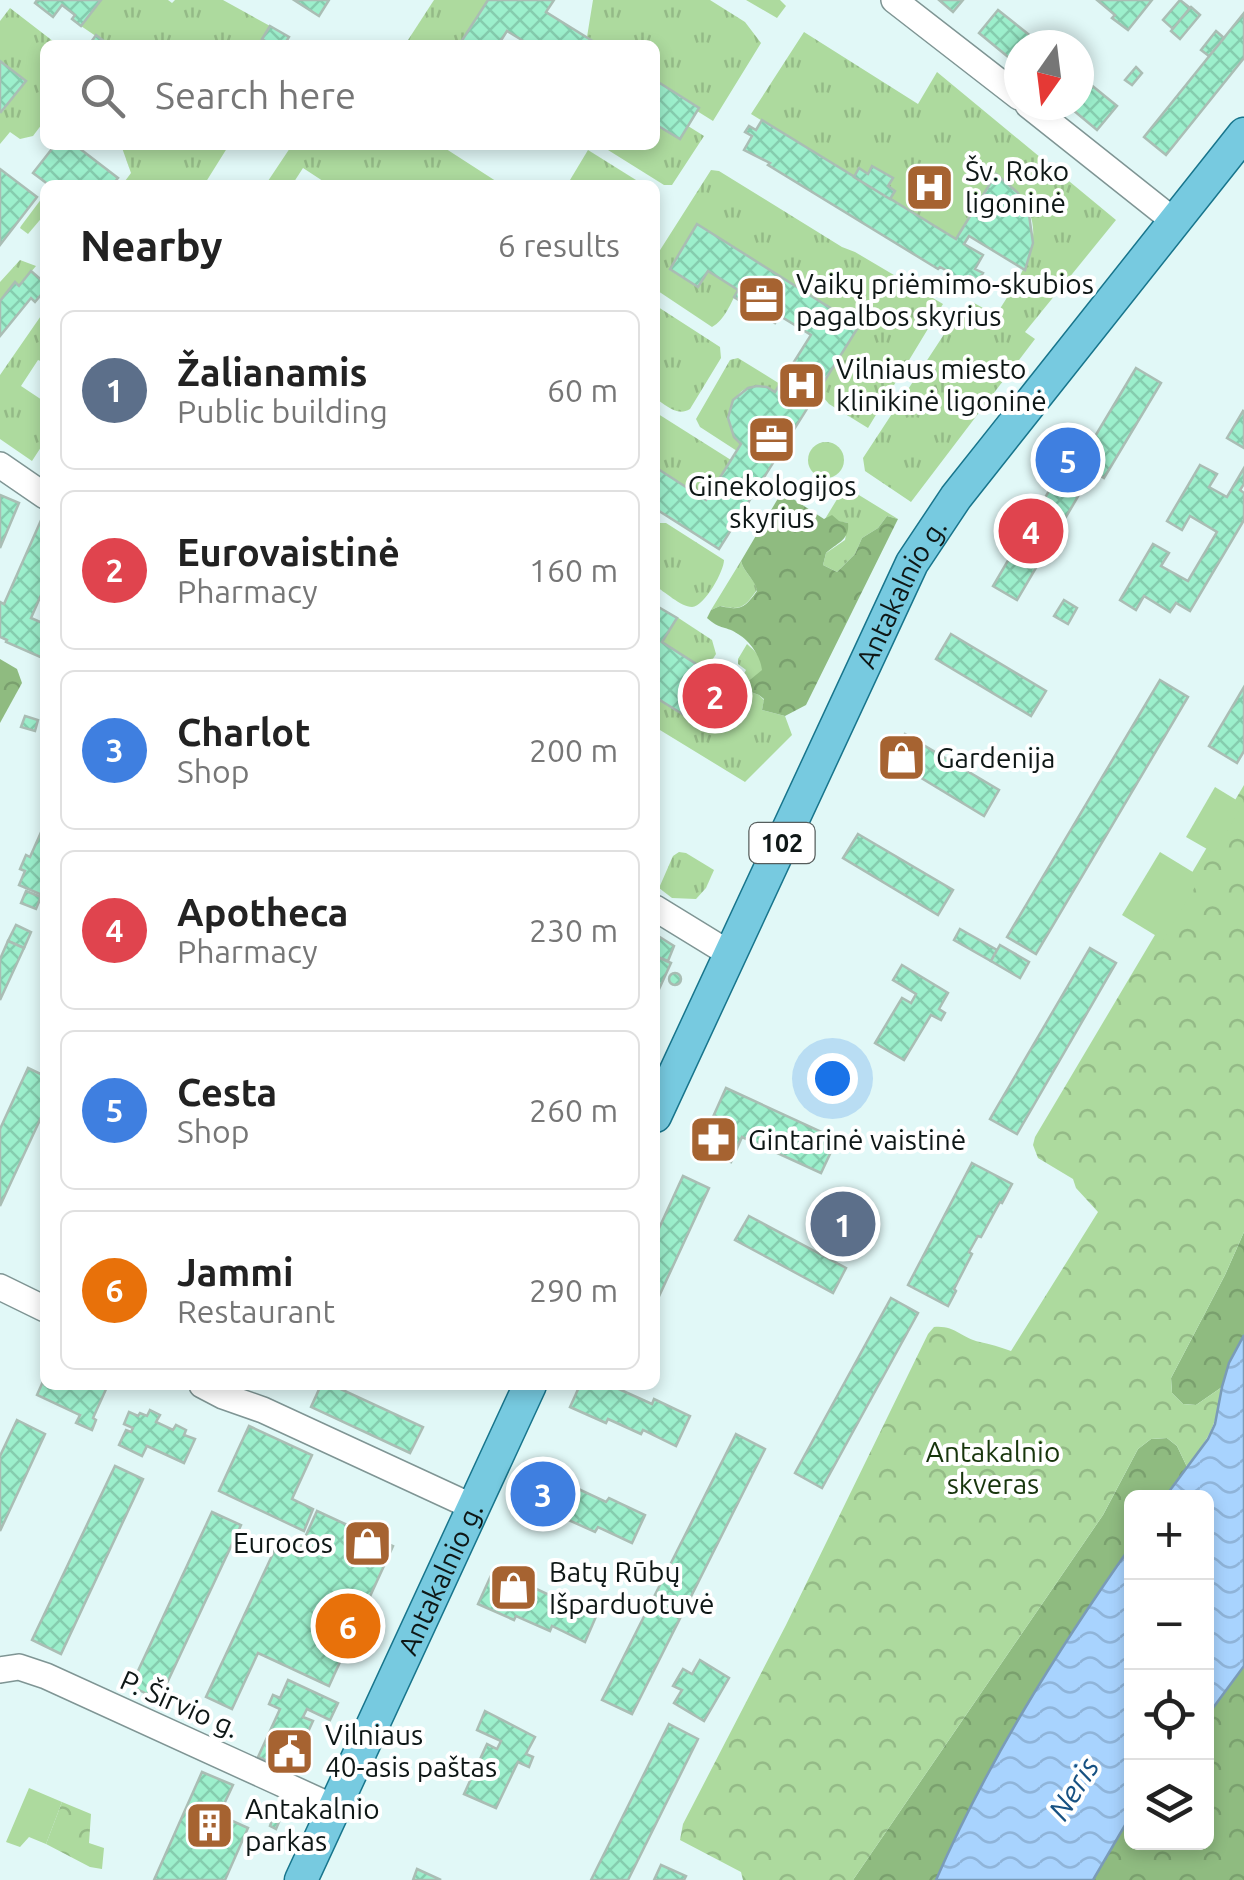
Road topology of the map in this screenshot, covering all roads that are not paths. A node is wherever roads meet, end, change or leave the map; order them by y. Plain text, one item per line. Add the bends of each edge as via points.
1 (894, 0) edge
2 (1004, 85) edge
3 (1047, 120) edge
4 (1244, 134) edge
5 (1174, 221) junction
6 (0, 465) edge
7 (40, 493) edge
8 (660, 911) edge
9 (730, 954) junction
10 (660, 1105) edge
11 (0, 1287) edge
12 (40, 1307) edge
13 (212, 1390) edge
14 (528, 1390) edge
15 (473, 1507) junction
16 (0, 1670) edge
17 (334, 1807) junction
18 (301, 1880) edge

1 - 2 street
3 - 5 street
4 - 5 main road, Antakalnio g. / 102
5 - 9 main road, Antakalnio g. / 102 via 912,562
6 - 7 street
8 - 9 street
9 - 10 main road, Antakalnio g. / 102
11 - 12 street
13 - 15 street
14 - 15 main road, Antakalnio g.
15 - 17 main road, Antakalnio g.
16 - 17 street, P. Širvio g. via 19,1667 46,1676
17 - 18 main road, Antakalnio g.

